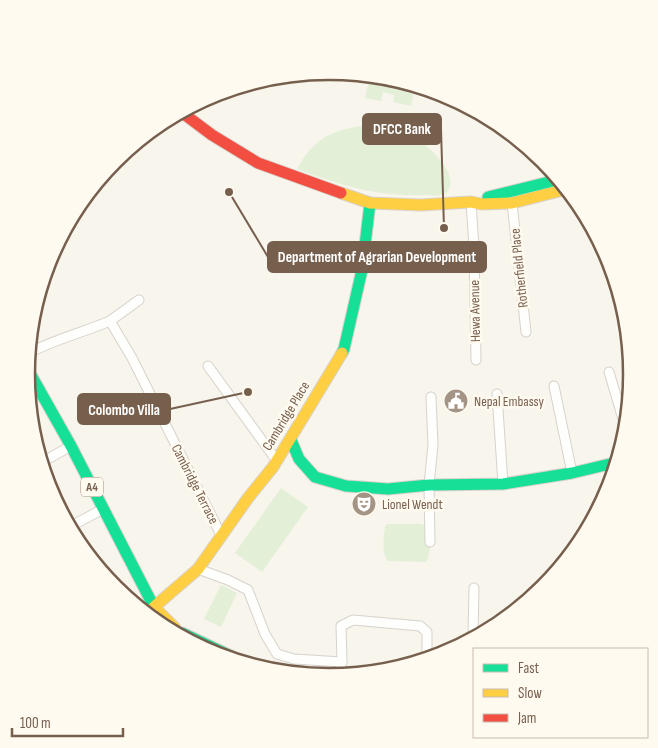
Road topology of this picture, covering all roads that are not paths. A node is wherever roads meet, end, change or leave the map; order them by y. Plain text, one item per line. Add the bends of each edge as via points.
1 (187, 116) edge
2 (551, 181) edge
3 (559, 191) edge
4 (471, 202) junction
5 (512, 203) junction
6 (370, 204) junction
7 (139, 300) dead end
8 (110, 321) junction
9 (526, 332) dead end
10 (37, 349) edge
11 (476, 360) dead end
12 (208, 366) dead end
13 (609, 372) dead end
14 (35, 383) edge
15 (554, 386) dead end
16 (497, 394) dead end
17 (431, 397) dead end
18 (620, 410) edge
19 (291, 440) junction
20 (71, 446) junction
21 (48, 459) edge
22 (276, 462) junction
23 (608, 464) edge
24 (572, 473) junction
25 (503, 484) junction
26 (429, 485) junction
27 (103, 509) junction
28 (76, 524) edge
29 (222, 536) junction
30 (430, 542) dead end
31 (198, 569) junction
32 (474, 588) dead end
33 (152, 608) edge
34 (152, 609) edge
35 (473, 631) edge
36 (427, 651) edge
37 (342, 662) junction
38 (341, 667) edge

1 - 6 main road via 258,163
2 - 4 main road
3 - 5 main road
4 - 5 main road
4 - 6 main road
4 - 11 street, Hewa Avenue
5 - 9 street, Rotherfield Place
6 - 19 main road, Cambridge Place via 362,270 344,349
7 - 8 street
8 - 10 street
8 - 29 street, Cambridge Terrace
12 - 22 street
13 - 18 street
14 - 20 main road, A4
15 - 24 street
16 - 25 street
17 - 26 street via 433,445
19 - 22 main road, Cambridge Place
19 - 26 main road via 299,460 315,477 346,486 388,488
20 - 21 street
20 - 27 main road, A4
22 - 29 main road, Cambridge Place
23 - 24 main road
24 - 25 main road
25 - 26 main road
26 - 30 street
27 - 28 street
27 - 33 main road, A4
29 - 31 main road, Cambridge Place
31 - 34 main road, Cambridge Place
31 - 37 street via 248,590 265,634 277,654 294,659
32 - 35 street
36 - 37 street via 427,632 420,626 353,620 341,626
37 - 38 street

